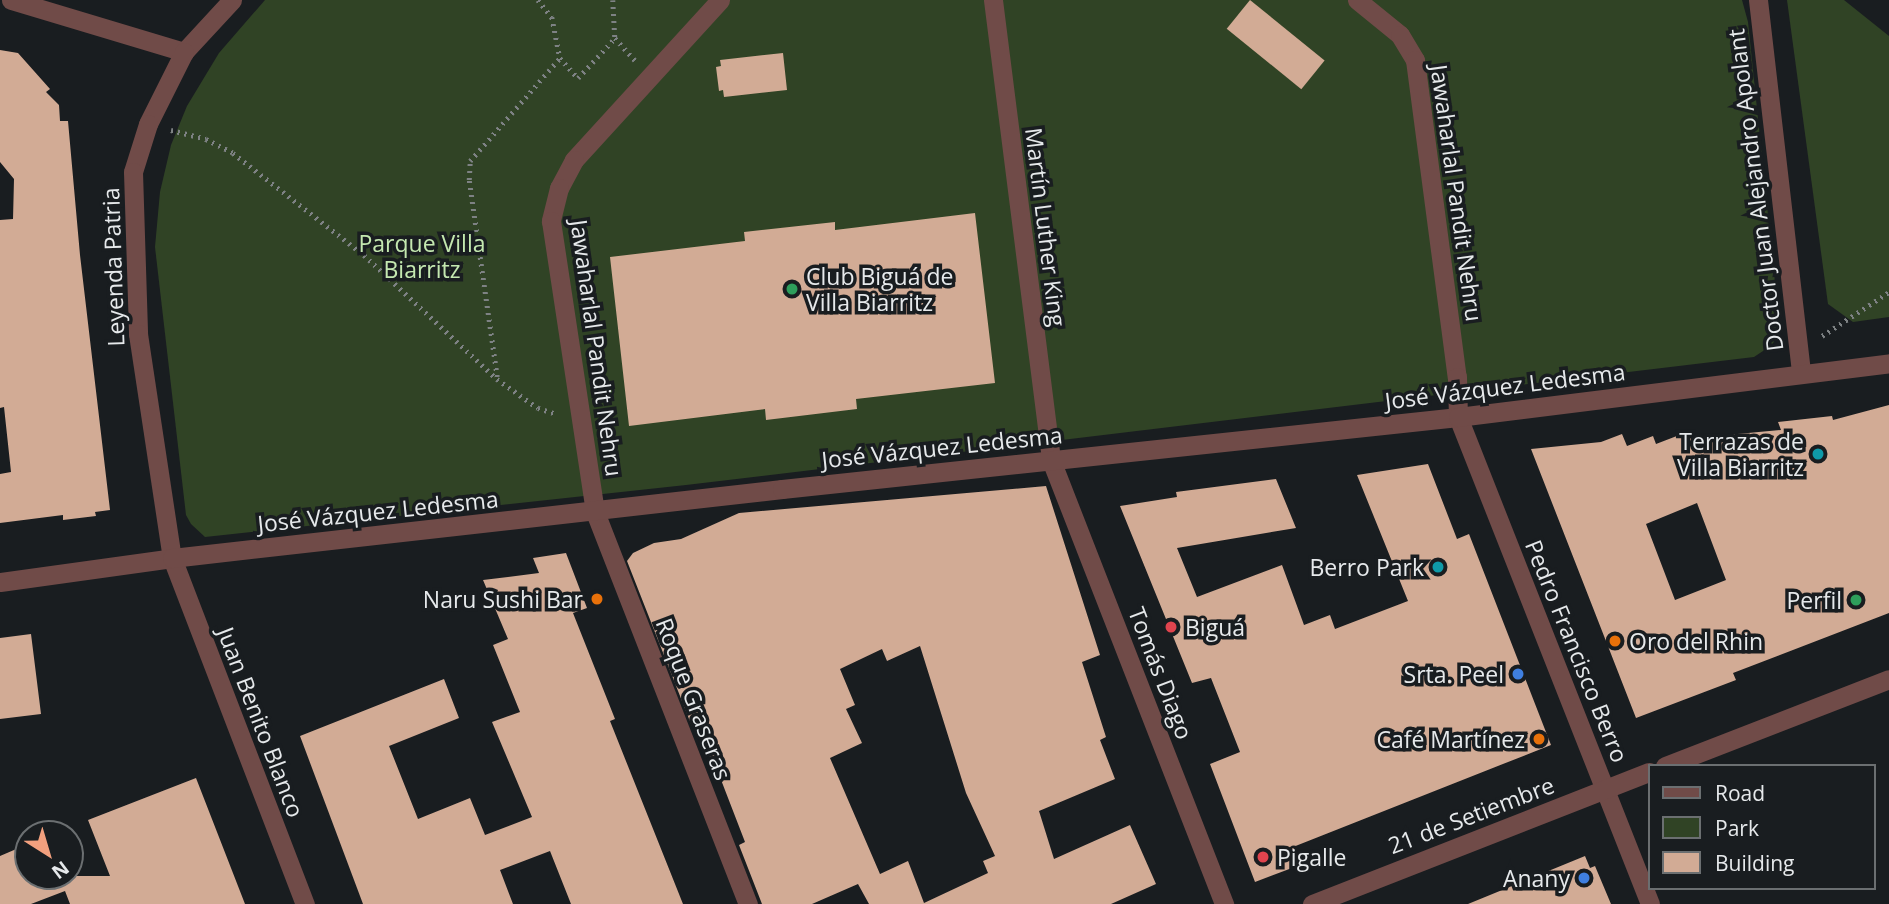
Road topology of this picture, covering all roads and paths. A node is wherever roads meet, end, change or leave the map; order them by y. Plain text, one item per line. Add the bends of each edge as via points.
1 (11, 0) edge
2 (232, 0) edge
3 (538, 0) edge
4 (613, 0) edge
5 (720, 0) edge
6 (993, 0) edge
7 (1357, 0) edge
8 (1758, 0) edge
9 (615, 38) junction
10 (184, 52) junction
11 (560, 58) junction
12 (650, 76) junction
13 (195, 135) dead end
14 (1889, 292) edge
15 (1799, 352) junction
16 (1889, 363) edge
17 (1801, 374) junction
18 (497, 379) junction
19 (1458, 417) junction
20 (581, 422) junction
21 (1051, 460) junction
22 (595, 512) junction
23 (172, 558) junction
24 (0, 582) edge
25 (1889, 678) edge
26 (1670, 764) edge
27 (1647, 773) edge
28 (1605, 789) junction
29 (305, 904) edge
30 (748, 904) edge
31 (1224, 904) edge
32 (1312, 904) edge
33 (1650, 904) edge

1 - 10 street
2 - 10 street, Leyenda Patria
3 - 11 path via 552,17
4 - 9 path
5 - 12 street, Jawaharlal Pandit Nehru
6 - 21 street, Martín Luther King
7 - 19 street, Jawaharlal Pandit Nehru via 1400,36 1415,60 1457,377
8 - 15 street, Doctor Juan Alejandro Apolant
9 - 11 path via 578,78
9 - 12 path
10 - 23 street, Leyenda Patria via 148,124 133,172 138,334
11 - 18 path via 470,161
12 - 20 street, Jawaharlal Pandit Nehru via 574,160 559,188 551,221
13 - 18 path via 233,153 363,255
14 - 15 path
15 - 17 street, Doctor Juan Alejandro Apolant
16 - 17 street, José Vázquez Ledesma
17 - 19 street, José Vázquez Ledesma
18 - 20 path via 538,408
19 - 21 street, José Vázquez Ledesma
19 - 28 street, Pedro Francisco Berro
20 - 22 street, Jawaharlal Pandit Nehru
21 - 22 street, José Vázquez Ledesma
21 - 31 street, Tomás Diago
22 - 23 street, José Vázquez Ledesma
22 - 30 street, Roque Graseras
23 - 24 street, José Vázquez Ledesma
23 - 29 street, Juan Benito Blanco
25 - 26 street
27 - 28 street, 21 de Setiembre
28 - 32 street, 21 de Setiembre
28 - 33 street, Pedro Francisco Berro

